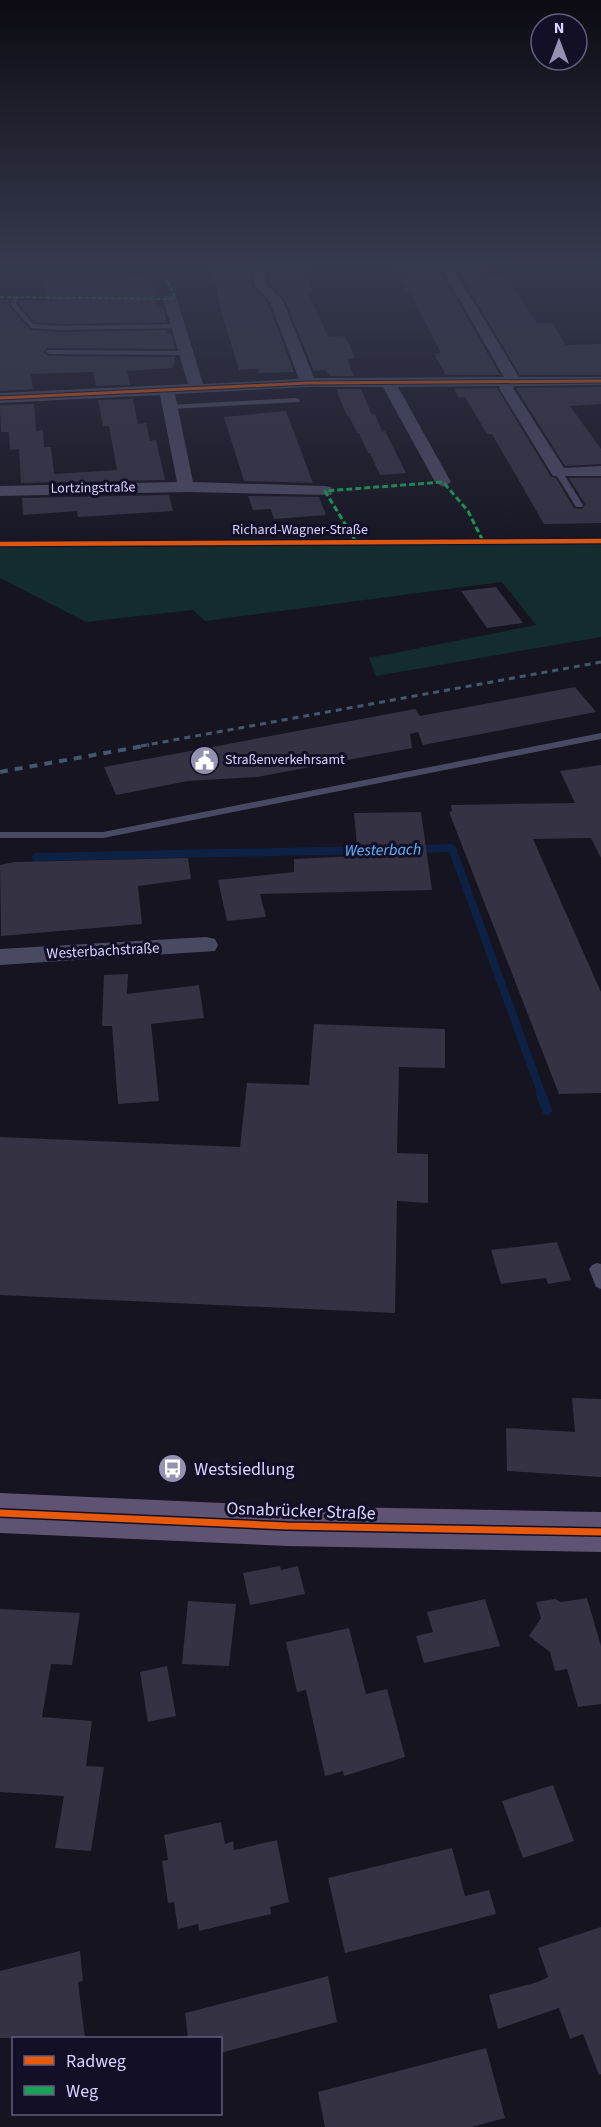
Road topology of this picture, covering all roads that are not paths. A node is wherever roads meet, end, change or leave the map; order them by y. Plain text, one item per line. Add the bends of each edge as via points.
1 (190, 365) edge
2 (301, 365) edge
3 (505, 365) edge
4 (511, 381) junction
5 (601, 381) edge
6 (388, 382) junction
7 (308, 383) junction
8 (197, 388) junction
9 (166, 389) junction
10 (0, 398) edge
11 (296, 400) dead end
12 (170, 407) junction
13 (601, 471) edge
14 (559, 473) junction
15 (443, 482) dead end
16 (186, 487) junction
17 (0, 491) edge
18 (325, 491) dead end
19 (579, 505) dead end
20 (601, 736) edge
21 (0, 835) edge
22 (206, 945) dead end
23 (0, 957) edge
24 (0, 1513) edge
25 (601, 1532) edge

1 - 8 street
2 - 7 street
3 - 4 street
4 - 5 street
4 - 6 street
4 - 14 street via 506,388
6 - 7 street
6 - 15 street
7 - 8 street
8 - 9 street
9 - 10 street
9 - 12 street
11 - 12 lane
12 - 16 street
13 - 14 street
14 - 19 lane
16 - 17 street, Lortzingstraße
16 - 18 street, Lortzingstraße
20 - 21 lane via 103,835
22 - 23 street, Westerbachstraße
24 - 25 main road, Osnabrücker Straße via 287,1526

